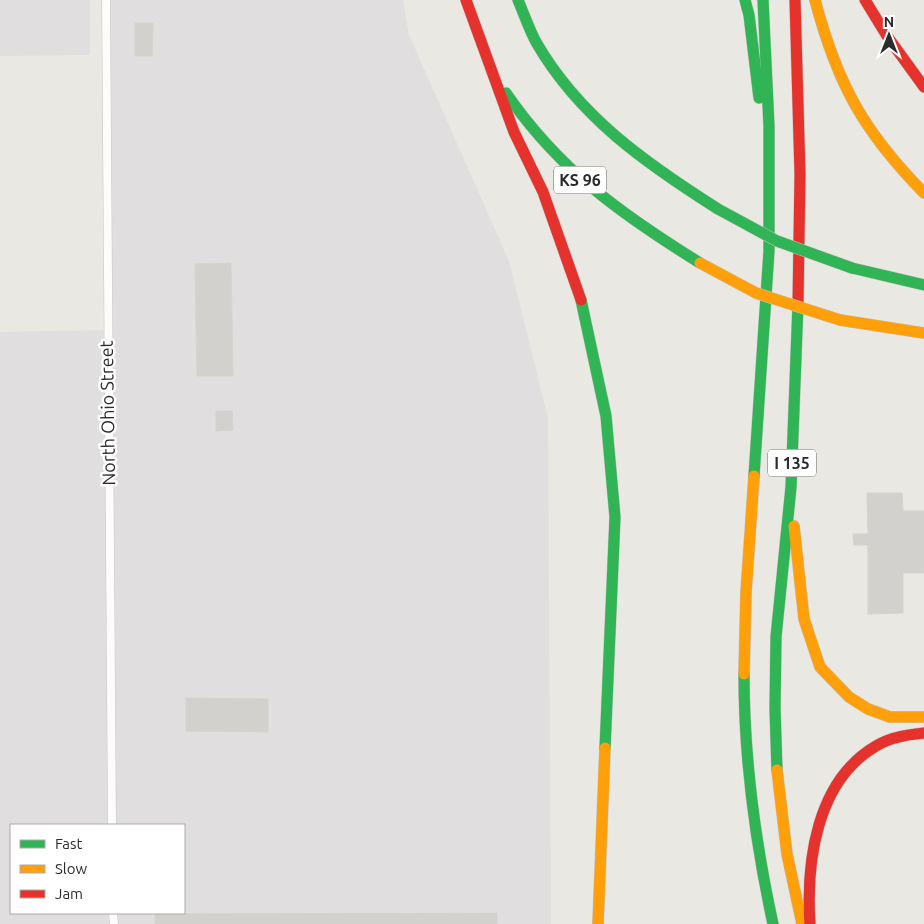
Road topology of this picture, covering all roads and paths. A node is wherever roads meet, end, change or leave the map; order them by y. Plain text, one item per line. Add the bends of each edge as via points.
1 (106, 0) edge
2 (466, 0) edge
3 (518, 0) edge
4 (745, 0) edge
5 (763, 0) edge
6 (795, 0) edge
7 (814, 0) edge
8 (865, 0) edge
9 (490, 67) junction
10 (923, 86) edge
11 (769, 184) junction
12 (924, 193) edge
13 (924, 285) edge
14 (924, 333) edge
15 (791, 470) junction
16 (924, 717) edge
17 (924, 733) edge
18 (112, 824) edge
19 (598, 924) edge
20 (773, 924) edge
21 (802, 924) edge
22 (810, 924) edge

1 - 18 street, North Ohio Street
2 - 9 highway, KS 96
3 - 13 highway, bridge via 536,41 560,80 588,114 631,152 718,209 777,241 852,268
4 - 11 highway
5 - 11 highway, I 135
6 - 15 highway, I 135 via 801,218 798,361
7 - 12 highway via 827,48 847,95 878,144
8 - 10 highway
9 - 14 highway, KS 96, bridge via 549,151 638,225 756,292 840,320
9 - 19 highway via 514,132 543,192 581,298 606,416 615,517
11 - 20 highway, I 135 via 769,252 746,618 744,710 756,840
15 - 16 highway via 794,544 804,619 820,667 849,698 868,709 890,717
15 - 21 highway, I 135 via 776,638 775,700 784,835
17 - 22 highway via 909,733 884,741 861,754 827,802 814,840 809,872

